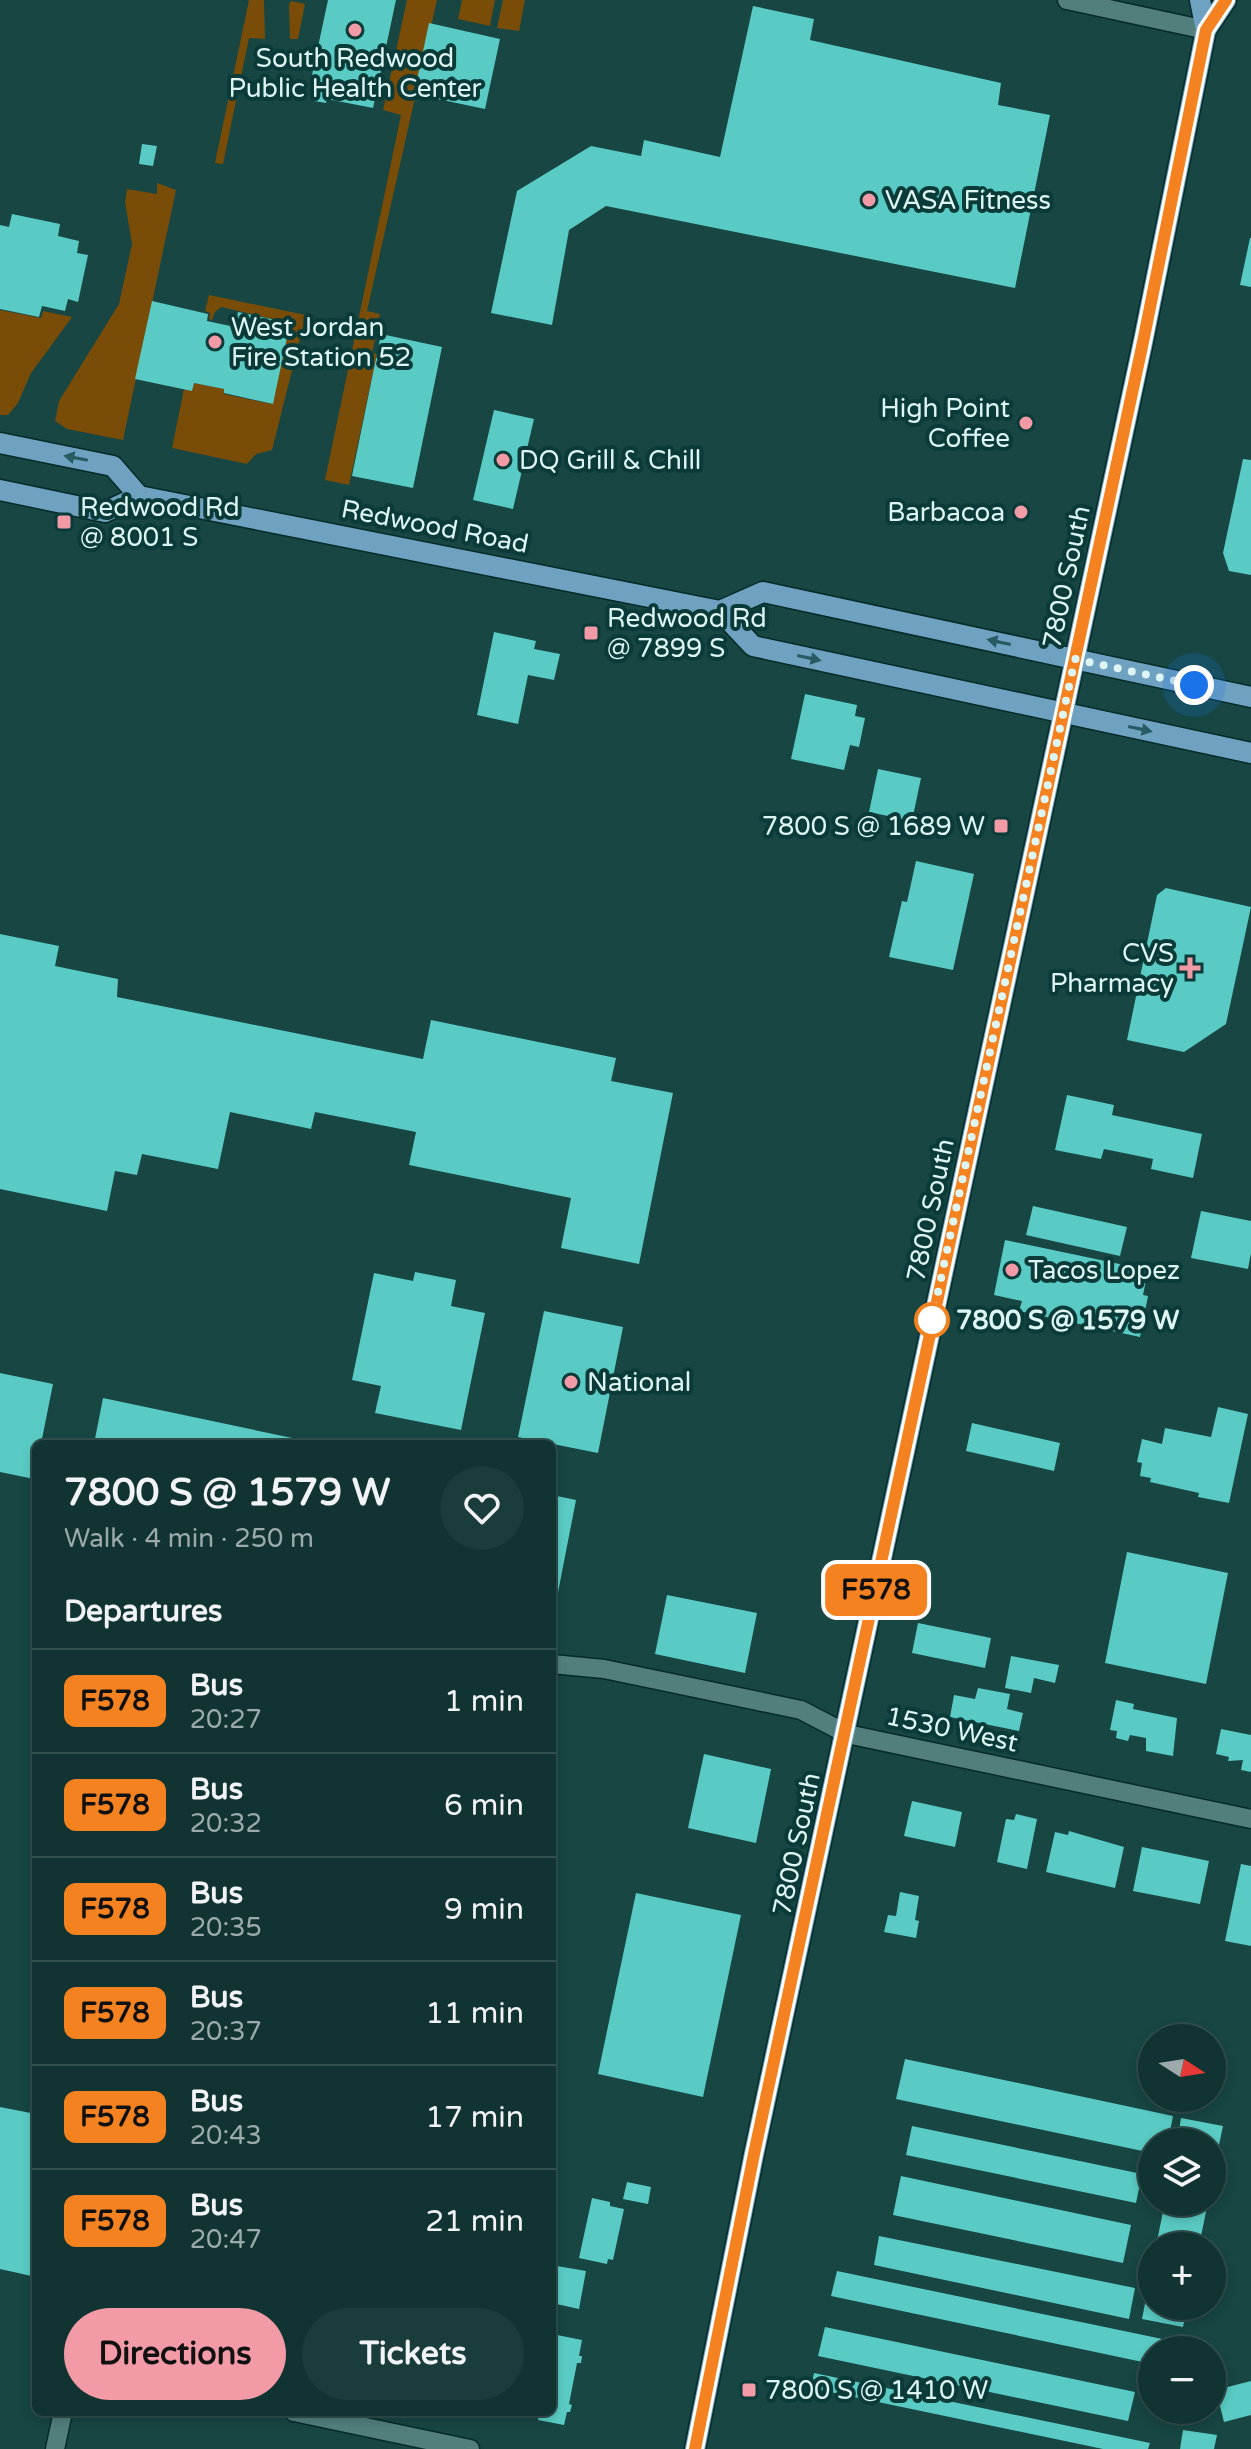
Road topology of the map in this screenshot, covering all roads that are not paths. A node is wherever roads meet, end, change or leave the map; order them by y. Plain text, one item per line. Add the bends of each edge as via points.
1 (1067, 0) edge
2 (1200, 0) edge
3 (1226, 0) edge
4 (1206, 30) junction
5 (0, 443) edge
6 (0, 490) edge
7 (139, 496) junction
8 (720, 611) junction
9 (1075, 659) junction
10 (1251, 697) edge
11 (1064, 712) junction
12 (1251, 753) edge
13 (556, 1664) edge
14 (847, 1734) junction
15 (1251, 1819) edge
16 (62, 2416) edge
17 (313, 2416) edge
18 (55, 2449) edge
19 (470, 2449) edge
20 (695, 2449) edge

1 - 4 street
2 - 4 main road, 7800 South
3 - 4 main road, 7800 South
4 - 9 main road, 7800 South
7 -> 5 main road via 113,466
6 - 7 main road via 105,512
7 - 8 main road, Redwood Road
9 -> 8 main road via 763,592
8 -> 11 main road via 753,646
9 - 10 main road
9 - 11 main road, 7800 South
11 -> 12 main road
11 - 14 main road, 7800 South
13 - 14 street, 1530 West via 604,1669 801,1710
14 - 15 street, 1530 West
14 - 20 main road, 7800 South
16 - 18 street
17 - 19 street

